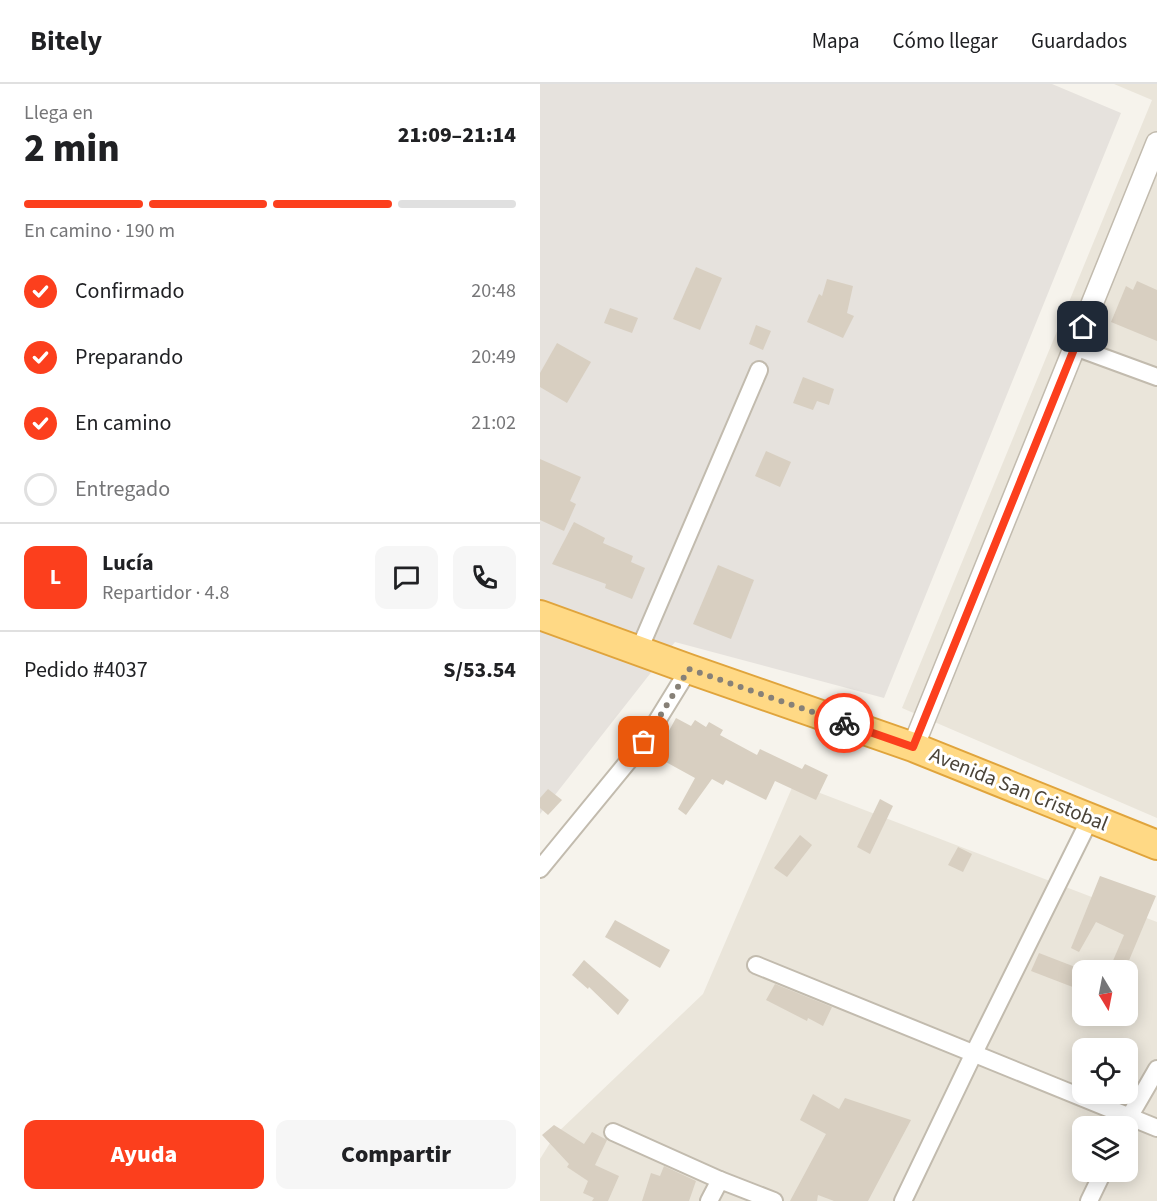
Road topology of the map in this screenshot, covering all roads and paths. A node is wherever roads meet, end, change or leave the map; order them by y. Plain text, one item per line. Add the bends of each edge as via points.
1 (1156, 145) edge
2 (1075, 346) junction
3 (759, 370) dead end
4 (1157, 377) edge
5 (540, 615) edge
6 (639, 650) junction
7 (689, 669) junction
8 (913, 747) junction
9 (1091, 817) junction
10 (1157, 845) edge
11 (540, 869) edge
12 (756, 964) dead end
13 (974, 1053) junction
14 (1157, 1069) edge
15 (1115, 1116) edge
16 (1129, 1116) edge
17 (1138, 1124) edge
18 (1157, 1128) edge
19 (613, 1132) dead end
20 (720, 1180) junction
21 (1098, 1182) edge
22 (709, 1201) edge
23 (774, 1201) edge
24 (903, 1201) edge
25 (1089, 1201) edge

1 - 2 street
2 - 4 street
2 - 8 street
3 - 6 street
5 - 6 highway, Avenida San Cristobal
6 - 7 highway, Avenida San Cristobal
7 - 8 highway, Avenida San Cristobal
7 - 11 street via 644,742
8 - 9 highway, Avenida San Cristobal
9 - 10 highway, Avenida San Cristobal
9 - 13 street
12 - 13 street
13 - 15 street
13 - 24 street
14 - 16 street
17 - 18 street
19 - 20 street
20 - 22 street
20 - 23 street
21 - 25 street

